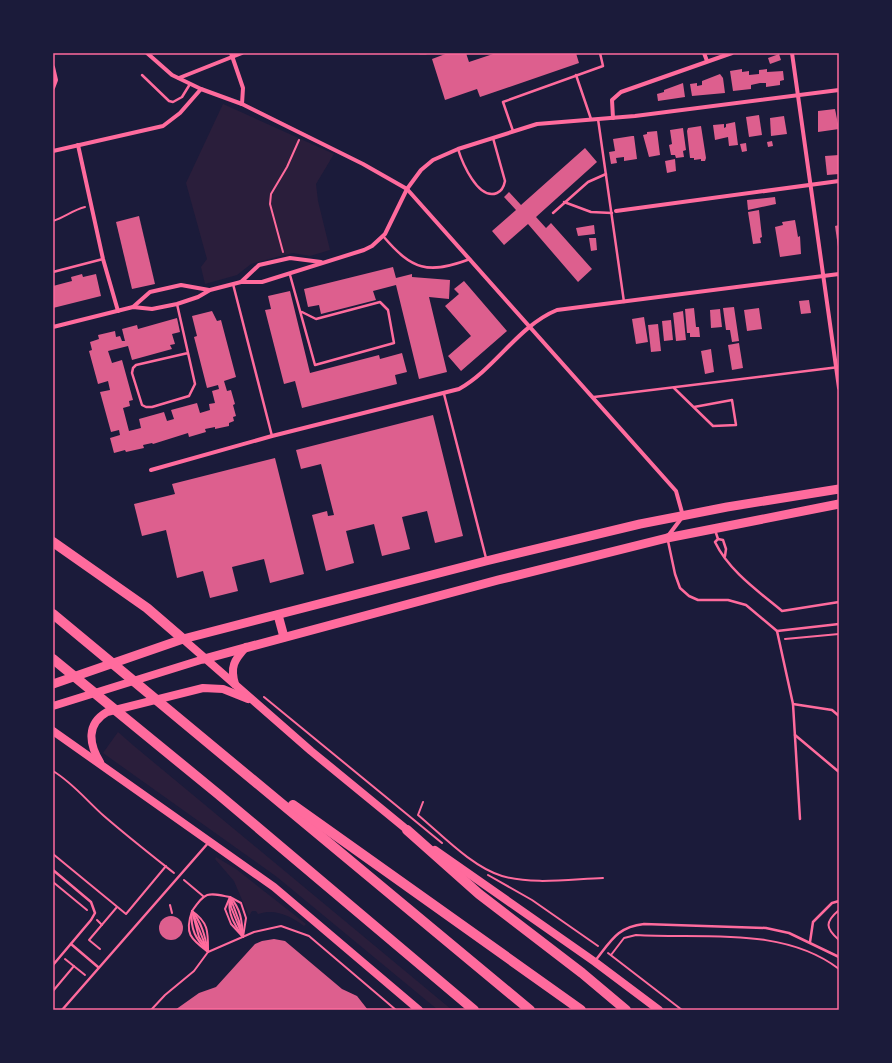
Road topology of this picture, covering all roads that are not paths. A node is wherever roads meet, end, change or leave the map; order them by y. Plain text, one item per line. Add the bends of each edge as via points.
1 (147, 53) edge
2 (242, 53) edge
3 (420, 53) edge
4 (426, 53) edge
5 (600, 53) edge
6 (704, 53) edge
7 (732, 53) edge
8 (792, 53) edge
9 (232, 55) edge
10 (707, 61) junction
11 (53, 67) edge
12 (142, 75) dead end
13 (576, 75) junction
14 (179, 78) junction
15 (190, 84) junction
16 (53, 88) edge
17 (200, 88) junction
18 (839, 90) edge
19 (798, 95) junction
20 (242, 104) junction
21 (598, 118) junction
22 (613, 118) junction
23 (591, 119) junction
24 (513, 131) junction
25 (493, 138) junction
26 (78, 145) junction
27 (458, 149) junction
28 (53, 151) edge
29 (606, 174) junction
30 (839, 181) edge
31 (810, 184) junction
32 (407, 189) junction
33 (564, 202) junction
34 (613, 212) junction
35 (553, 213) dead end
36 (383, 236) junction
37 (102, 260) junction
38 (470, 260) junction
39 (324, 262) junction
40 (53, 272) edge
41 (839, 274) edge
42 (290, 275) junction
43 (823, 276) junction
44 (241, 282) junction
45 (233, 284) junction
46 (210, 290) junction
47 (624, 302) junction
48 (177, 304) junction
49 (133, 307) junction
50 (118, 311) junction
51 (302, 312) junction
52 (530, 327) junction
53 (53, 328) edge
54 (188, 352) junction
55 (838, 367) edge
56 (674, 387) junction
57 (839, 388) edge
58 (444, 394) junction
59 (594, 397) junction
60 (694, 407) junction
61 (272, 436) junction
62 (151, 470) dead end
63 (839, 489) edge
64 (839, 504) edge
65 (683, 516) junction
66 (715, 529) junction
67 (667, 538) junction
68 (718, 539) junction
69 (53, 542) edge
70 (725, 556) junction
71 (486, 561) junction
72 (839, 602) edge
73 (53, 614) edge
74 (278, 614) junction
75 (839, 624) edge
76 (777, 631) junction
77 (284, 637) junction
78 (183, 639) junction
79 (246, 648) junction
80 (53, 659) edge
81 (204, 659) junction
82 (53, 684) edge
83 (236, 685) junction
84 (254, 701) junction
85 (793, 704) junction
86 (53, 706) edge
87 (839, 716) edge
88 (53, 731) edge
89 (795, 735) junction
90 (227, 758) junction
91 (101, 765) junction
92 (839, 772) edge
93 (800, 818) dead end
94 (407, 830) junction
95 (209, 841) junction
96 (53, 870) edge
97 (839, 901) edge
98 (810, 942) junction
99 (71, 944) junction
100 (839, 957) edge
101 (595, 962) junction
102 (53, 965) edge
103 (98, 967) junction
104 (62, 1010) edge
105 (419, 1010) edge
106 (474, 1010) edge
107 (530, 1010) edge
108 (581, 1010) edge
109 (626, 1010) edge
110 (659, 1010) edge

1 - 14 street
2 - 9 street
3 - 4 lane
5 - 13 lane via 603,66
6 - 10 street
7 - 10 street
8 - 19 street
9 - 14 street
9 - 20 street via 243,88
10 - 22 street via 617,95 612,100
11 - 16 street via 56,80
12 - 15 lane via 173,102 182,97
13 - 23 lane
13 - 24 lane via 503,102
14 - 15 street
15 - 17 street
17 - 20 street
17 - 26 street via 180,113 163,126
18 - 19 street
19 - 22 street
19 - 31 street
20 - 32 street via 363,164
21 - 22 street
21 - 23 street
21 - 29 lane
23 - 24 street via 538,124
24 - 25 street
25 - 27 street
25 - 27 lane via 505,181 504,187 495,194 484,191 470,176
26 - 28 street
26 - 37 street
27 - 32 street via 425,165
29 - 33 lane via 588,182
29 - 34 lane
30 - 31 street
31 - 34 street
31 - 43 street
32 - 36 street
32 - 38 street
33 - 34 lane via 591,212
33 - 35 lane
34 - 47 lane
36 - 38 lane via 404,258 417,266 433,268
36 - 39 street via 364,250
37 - 40 lane
37 - 50 street
38 - 52 street
39 - 42 street
39 - 44 street via 290,258 259,265
41 - 43 street
42 - 44 street via 262,282
42 - 51 lane
43 - 47 street
43 - 55 street
44 - 45 street
45 - 46 street
45 - 61 lane
46 - 48 street
46 - 49 street via 181,285 150,292
47 - 52 street via 557,310
48 - 49 street via 152,309
48 - 54 lane
49 - 50 street
50 - 53 street
51 - 51 lane via 315,365 394,343 388,310 380,302 316,319
52 - 58 street via 475,379 459,389
52 - 59 street
54 - 54 lane via 195,384 190,396 152,407 142,405 133,368 136,365
55 - 56 lane
55 - 57 street
56 - 59 lane
56 - 60 lane
58 - 61 street
58 - 71 lane
59 - 65 street via 676,491
60 - 60 lane via 713,426 736,425 732,400
61 - 62 street
63 - 65 main road
64 - 66 main road
65 - 67 street
65 - 71 main road
66 - 67 main road
66 - 68 lane
67 - 76 lane via 680,588 689,596 698,600 728,600 746,605
67 - 77 main road
68 - 70 lane via 723,540
68 - 70 lane via 715,542
69 - 78 highway via 147,608
70 - 72 lane via 736,572 782,611
71 - 74 main road
73 - 90 highway
74 - 77 main road
74 - 78 main road
75 - 76 lane
76 - 85 lane
77 - 79 main road
78 - 81 main road
78 - 82 main road
79 - 81 main road
79 - 83 main road via 232,666
80 - 106 highway
81 - 83 main road
81 - 86 main road
83 - 84 main road
84 - 91 main road via 223,689 203,688 107,712 93,725 90,739
84 - 94 main road
85 - 87 lane via 832,710
85 - 89 lane
88 - 91 main road
89 - 92 lane
89 - 93 lane
90 - 107 highway
90 - 108 highway
91 - 95 main road
94 - 101 main road
94 - 109 highway via 479,894 582,972
95 - 103 lane
95 - 105 main road via 274,887
96 - 99 lane via 91,902 94,908 93,916
97 - 98 lane via 832,903 813,922
98 - 100 lane
98 - 101 lane via 789,933 766,928 637,925 617,933
99 - 102 lane
99 - 103 lane
101 - 110 main road
103 - 104 lane

